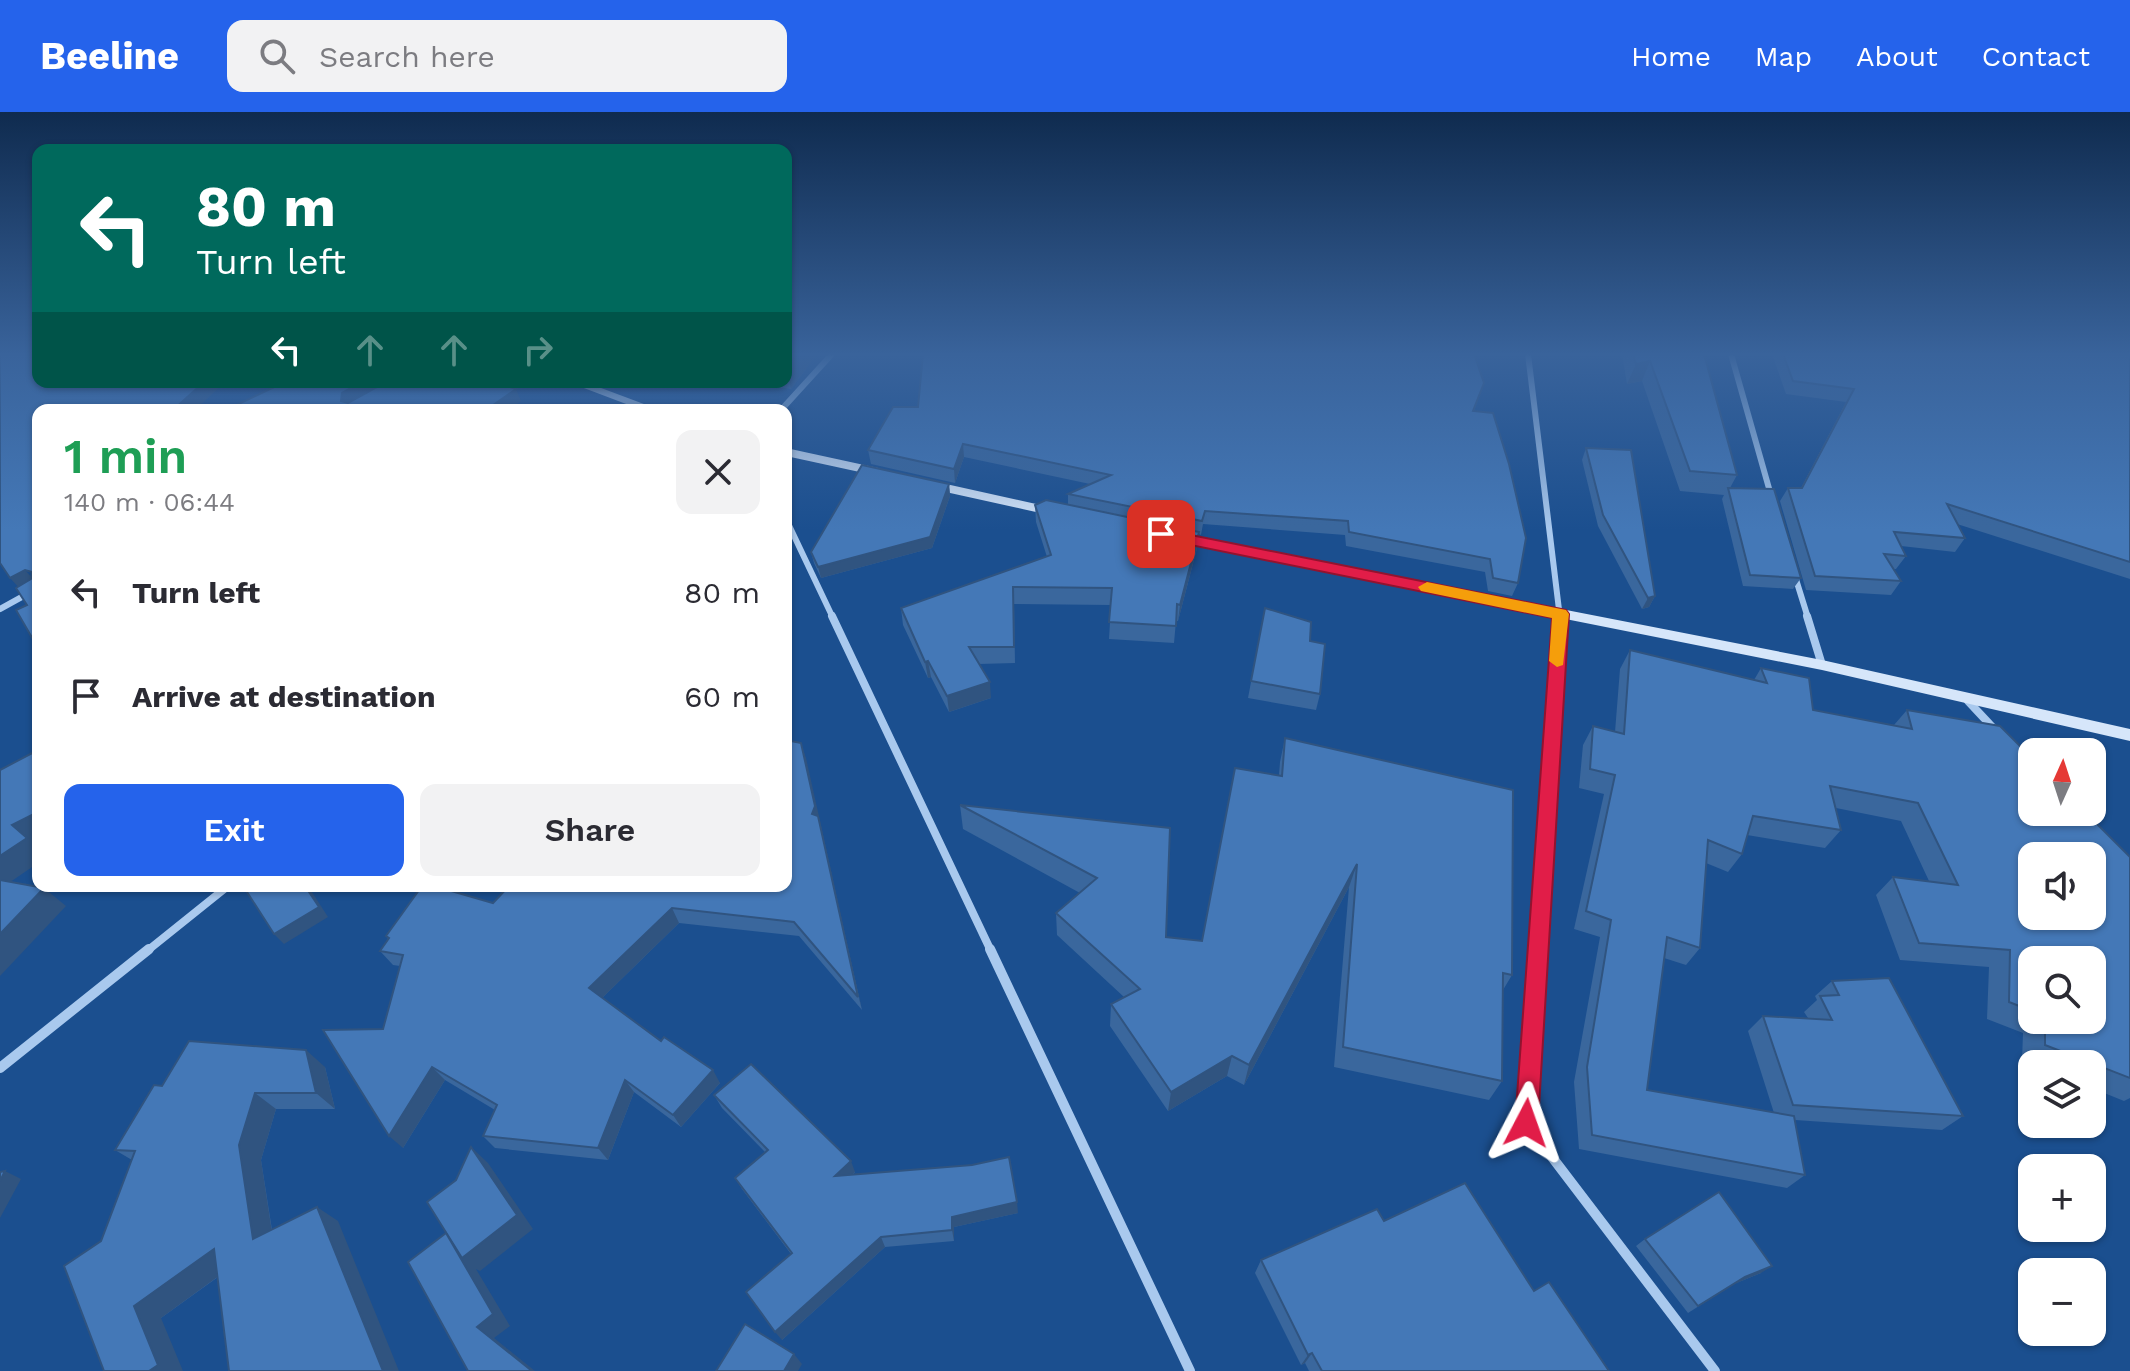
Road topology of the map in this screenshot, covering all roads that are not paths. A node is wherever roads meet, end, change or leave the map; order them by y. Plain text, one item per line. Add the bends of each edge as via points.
1 (1535, 413) edge
2 (1748, 413) edge
3 (792, 453) edge
4 (1774, 505) edge
5 (1074, 516) edge
6 (792, 532) edge
7 (1165, 535) edge
8 (1791, 563) edge
9 (32, 591) edge
10 (0, 609) edge
11 (1560, 614) junction
12 (1822, 665) junction
13 (1968, 701) junction
14 (2000, 735) edge
15 (2130, 735) edge
16 (220, 892) edge
17 (0, 1068) edge
18 (1190, 1371) edge
19 (1715, 1371) edge

1 - 11 street
2 - 4 street
3 - 5 main road
6 - 18 street
7 - 11 main road
8 - 12 street
9 - 10 street
11 - 12 main road
11 - 19 street via 1526,1123
12 - 13 main road
13 - 14 street
13 - 15 main road
16 - 17 street

